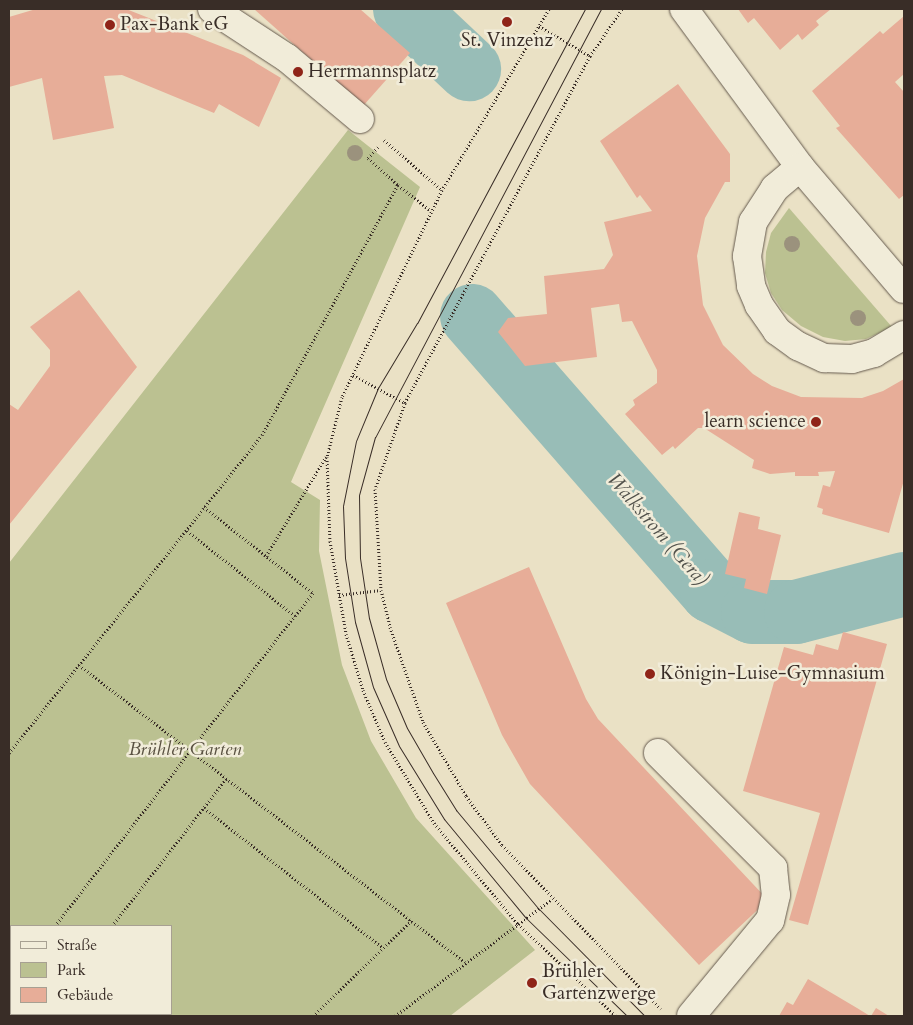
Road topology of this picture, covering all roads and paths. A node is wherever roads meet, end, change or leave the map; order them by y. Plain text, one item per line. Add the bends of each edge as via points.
1 (212, 9) edge
2 (549, 9) edge
3 (622, 9) edge
4 (684, 9) edge
5 (539, 26) junction
6 (590, 56) junction
7 (360, 119) joint
8 (384, 140) junction
9 (800, 167) junction
10 (398, 185) junction
11 (442, 190) junction
12 (431, 211) junction
13 (904, 289) edge
14 (904, 335) edge
15 (353, 375) junction
16 (405, 403) junction
17 (326, 456) junction
18 (204, 507) junction
19 (186, 530) junction
20 (266, 556) junction
21 (381, 590) junction
22 (340, 595) junction
23 (295, 616) junction
24 (79, 665) junction
25 (192, 751) junction
26 (9, 753) edge
27 (658, 753) dead end
28 (227, 778) junction
29 (204, 808) junction
30 (552, 899) junction
31 (412, 920) junction
32 (518, 924) junction
33 (56, 925) edge
34 (113, 925) edge
35 (384, 948) junction
36 (465, 962) junction
37 (313, 1016) edge
38 (395, 1016) edge
39 (616, 1016) edge
40 (668, 1016) edge
41 (692, 1016) edge

1 - 7 street via 287,58
2 - 5 path
3 - 6 path
4 - 9 street
5 - 6 path
5 - 11 path
6 - 16 path
7 - 8 path
8 - 10 path via 368,158
8 - 11 path
9 - 13 street
9 - 14 street via 775,188 753,222 747,256 751,286 759,305 777,331 798,346 824,358 852,359 874,353
10 - 12 path
10 - 18 path via 262,434
11 - 12 path
12 - 15 path
15 - 16 path
15 - 17 path via 342,397
16 - 21 path via 375,489
17 - 20 path
17 - 22 path via 330,541
18 - 19 path
18 - 20 path
19 - 23 path
19 - 24 path
20 - 23 path via 313,593
21 - 22 path
21 - 30 path via 390,627 423,722 466,796 502,845
22 - 32 path via 346,634 363,690 385,742 434,823
23 - 25 path
24 - 25 path
24 - 26 path
25 - 28 path
25 - 33 path
27 - 41 street via 773,868 776,896 770,920
28 - 29 path
28 - 31 path
29 - 34 path
29 - 35 path
30 - 32 path
30 - 40 path
31 - 35 path
31 - 36 path
32 - 36 path
32 - 39 path
35 - 37 path
36 - 38 path

